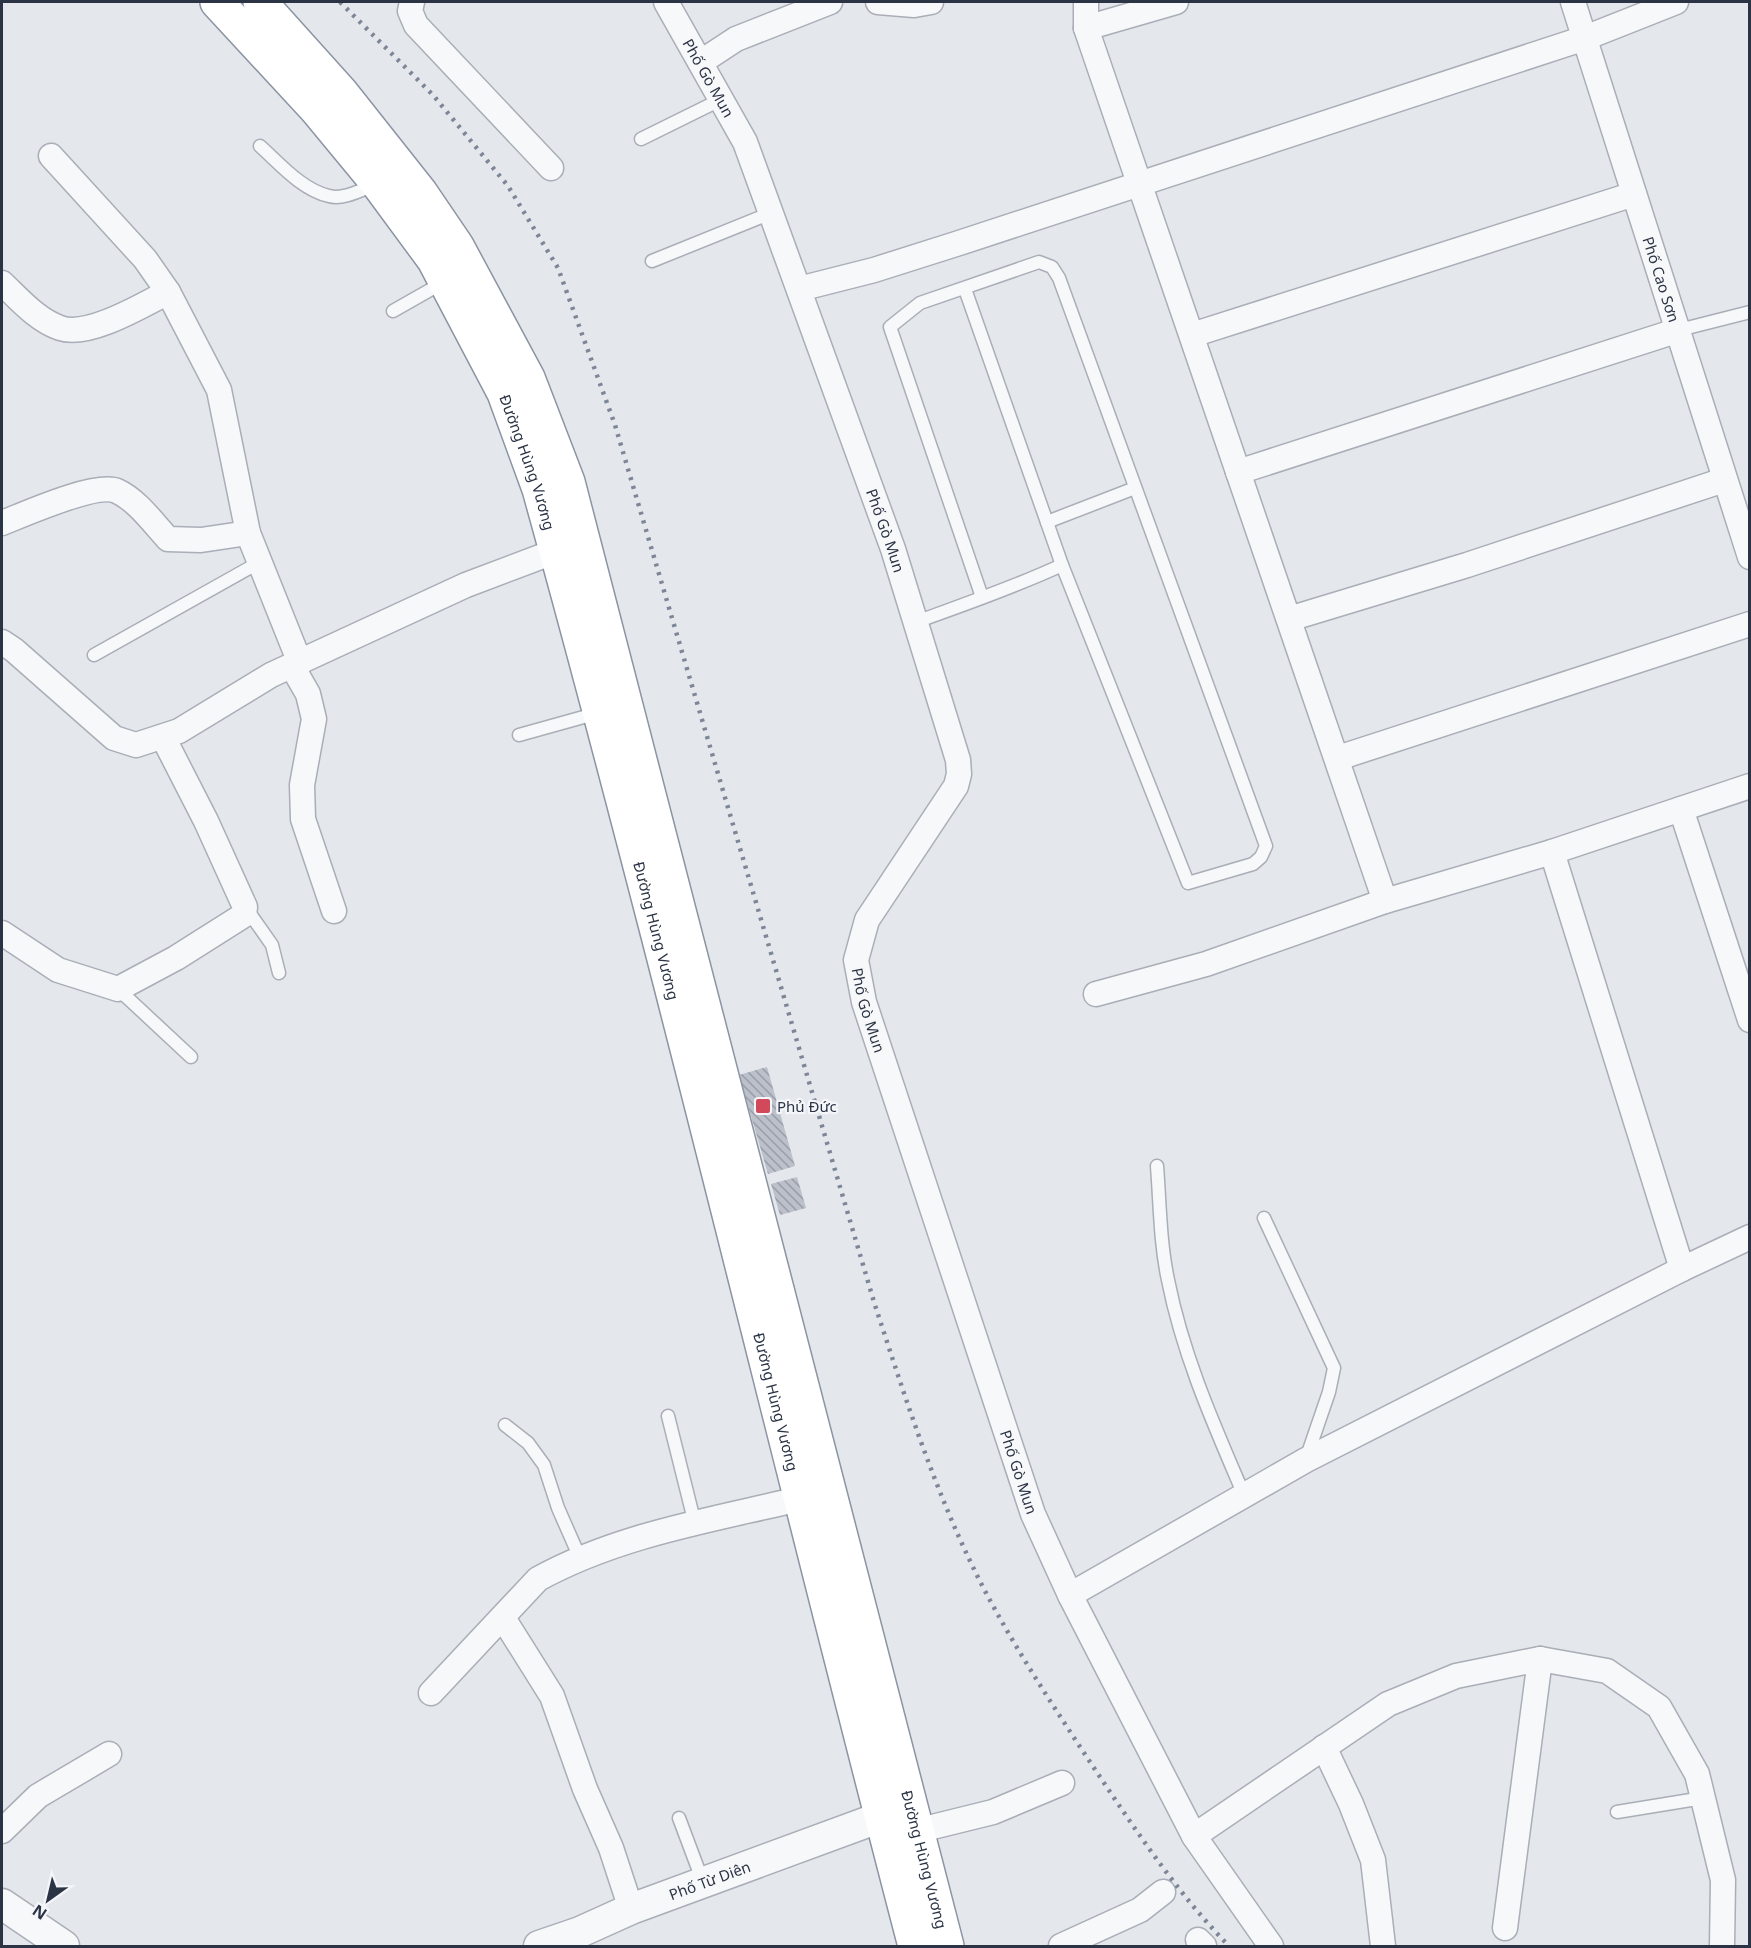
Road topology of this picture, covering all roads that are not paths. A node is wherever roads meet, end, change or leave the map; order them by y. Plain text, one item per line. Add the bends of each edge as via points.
1 (217, 2) edge
2 (260, 2) edge
3 (412, 2) edge
4 (666, 2) edge
5 (830, 2) edge
6 (878, 2) edge
7 (931, 2) edge
8 (1086, 2) edge
9 (1176, 2) edge
10 (1573, 2) edge
11 (1676, 2) edge
12 (1086, 28) junction
13 (1585, 38) junction
14 (700, 62) junction
15 (722, 99) junction
16 (641, 139) dead end
17 (260, 146) dead end
18 (51, 156) dead end
19 (551, 168) dead end
20 (1141, 182) junction
21 (378, 184) junction
22 (1634, 194) junction
23 (771, 213) junction
24 (652, 261) dead end
25 (445, 281) junction
26 (2, 284) edge
27 (799, 289) junction
28 (965, 289) junction
29 (168, 292) junction
30 (393, 311) dead end
31 (1749, 312) edge
32 (1679, 330) junction
33 (1192, 335) junction
34 (1238, 472) junction
35 (1724, 480) junction
36 (1135, 488) junction
37 (1047, 522) junction
38 (2, 523) edge
39 (248, 533) junction
40 (556, 551) junction
41 (1749, 557) edge
42 (260, 562) junction
43 (1062, 565) junction
44 (982, 597) junction
45 (1289, 620) junction
46 (916, 622) junction
47 (1749, 624) edge
48 (2, 642) edge
49 (94, 655) dead end
50 (296, 664) junction
51 (599, 713) junction
52 (519, 735) dead end
53 (163, 737) junction
54 (1338, 759) junction
55 (1749, 786) edge
56 (1682, 808) junction
57 (1552, 852) junction
58 (1385, 901) junction
59 (245, 907) junction
60 (334, 911) dead end
61 (2, 933) edge
62 (279, 973) dead end
63 (118, 988) junction
64 (1096, 994) dead end
65 (1749, 1020) edge
66 (191, 1057) dead end
67 (1157, 1166) dead end
68 (1264, 1218) dead end
69 (1749, 1237) edge
70 (1682, 1269) junction
71 (668, 1416) dead end
72 (505, 1425) dead end
73 (1306, 1460) junction
74 (1244, 1495) junction
75 (799, 1499) junction
76 (695, 1524) junction
77 (580, 1558) junction
78 (1070, 1596) junction
79 (503, 1617) junction
80 (1540, 1659) junction
81 (431, 1693) dead end
82 (1324, 1747) junction
83 (109, 1754) dead end
84 (1062, 1783) dead end
85 (1703, 1798) junction
86 (1617, 1812) dead end
87 (881, 1817) junction
88 (679, 1818) dead end
89 (2, 1831) edge
90 (916, 1831) junction
91 (1194, 1836) junction
92 (703, 1882) junction
93 (1163, 1892) dead end
94 (2, 1904) edge
95 (631, 1909) junction
96 (1505, 1929) dead end
97 (64, 1947) edge
98 (539, 1947) edge
99 (915, 1947) edge
100 (948, 1947) edge
101 (1061, 1947) edge
102 (1270, 1947) edge
103 (1383, 1947) edge
104 (1722, 1947) edge

1 - 21 highway, Đường Hùng Vương via 316,109
2 - 90 highway, Đường Hùng Vương via 341,92 421,193 457,246 528,378 568,482
3 - 19 street via 410,11 416,25
4 - 14 street, Phố Gò Mun
5 - 14 street via 736,39
6 - 7 street
8 - 12 street
9 - 12 street
10 - 13 street, Phố Cao Sơn
11 - 13 street
12 - 20 street
13 - 20 street
13 - 22 street, Phố Cao Sơn
14 - 15 street, Phố Gò Mun
15 - 16 lane
15 - 23 street, Phố Gò Mun via 744,142
17 - 21 lane via 295,177 330,197
18 - 29 street via 145,259
20 - 27 street via 874,270
20 - 33 street
21 - 25 highway, Đường Hùng Vương
22 - 32 street, Phố Cao Sơn
22 - 33 street
23 - 24 lane
23 - 27 street, Phố Gò Mun
25 - 30 lane
25 - 40 highway, Đường Hùng Vương via 504,393 539,489
26 - 29 street via 41,318 63,329 106,325
27 - 46 street, Phố Gò Mun
28 - 36 lane via 1039,262 1052,267
28 - 37 lane
28 - 44 lane via 920,303 890,327
29 - 39 street via 219,390
31 - 32 lane
32 - 34 street
32 - 35 street, Phố Cao Sơn
33 - 34 street
34 - 45 street
35 - 41 street, Phố Cao Sơn
35 - 45 street
36 - 37 lane
36 - 43 lane via 1266,846 1253,864 1188,883
37 - 43 lane
38 - 39 street via 74,495 114,489 126,496 168,539 201,540
39 - 42 street
40 - 50 street via 466,585
40 - 51 highway, Đường Hùng Vương
42 - 49 lane
42 - 50 street
43 - 44 lane
44 - 46 lane
45 - 54 street
46 - 78 street, Phố Gò Mun via 959,774 956,786 867,920 856,960 864,1002 1033,1514
47 - 54 street
48 - 53 street via 114,738 136,745
50 - 53 street
50 - 60 street via 314,719 302,785 303,819
51 - 52 lane
51 - 75 highway, Đường Hùng Vương
53 - 59 street
54 - 58 street
55 - 56 street
56 - 57 street
56 - 65 street
57 - 58 street
57 - 70 street
58 - 64 street via 1206,964
59 - 62 lane via 272,945
59 - 63 street via 239,920
61 - 63 street via 58,970
63 - 66 lane
67 - 74 lane via 1171,1295 1193,1376
68 - 73 lane via 1334,1368
69 - 70 street
70 - 73 street
71 - 76 lane
72 - 77 lane via 528,1443 544,1465
73 - 74 street
74 - 78 street
75 - 76 street
75 - 87 highway, Đường Hùng Vương
76 - 77 street via 620,1543
77 - 79 street via 538,1579
78 - 91 street, Phố Gò Mun
79 - 81 street
79 - 95 street via 552,1696
80 - 82 street via 1446,1680 1388,1704
80 - 85 street via 1607,1671 1659,1707 1697,1774
80 - 96 street
82 - 91 street
82 - 103 street via 1352,1804 1373,1860
83 - 89 street via 38,1796
84 - 90 street via 993,1812
85 - 86 lane
85 - 104 street via 1723,1880
87 - 92 street, Phố Từ Diên
87 - 99 highway, Đường Hùng Vương
88 - 92 lane
90 - 100 highway, Đường Hùng Vương
91 - 102 street, Phố Gò Mun
92 - 95 street, Phố Từ Diên
93 - 101 street via 1140,1910
94 - 97 street
95 - 98 street, Phố Từ Diên

